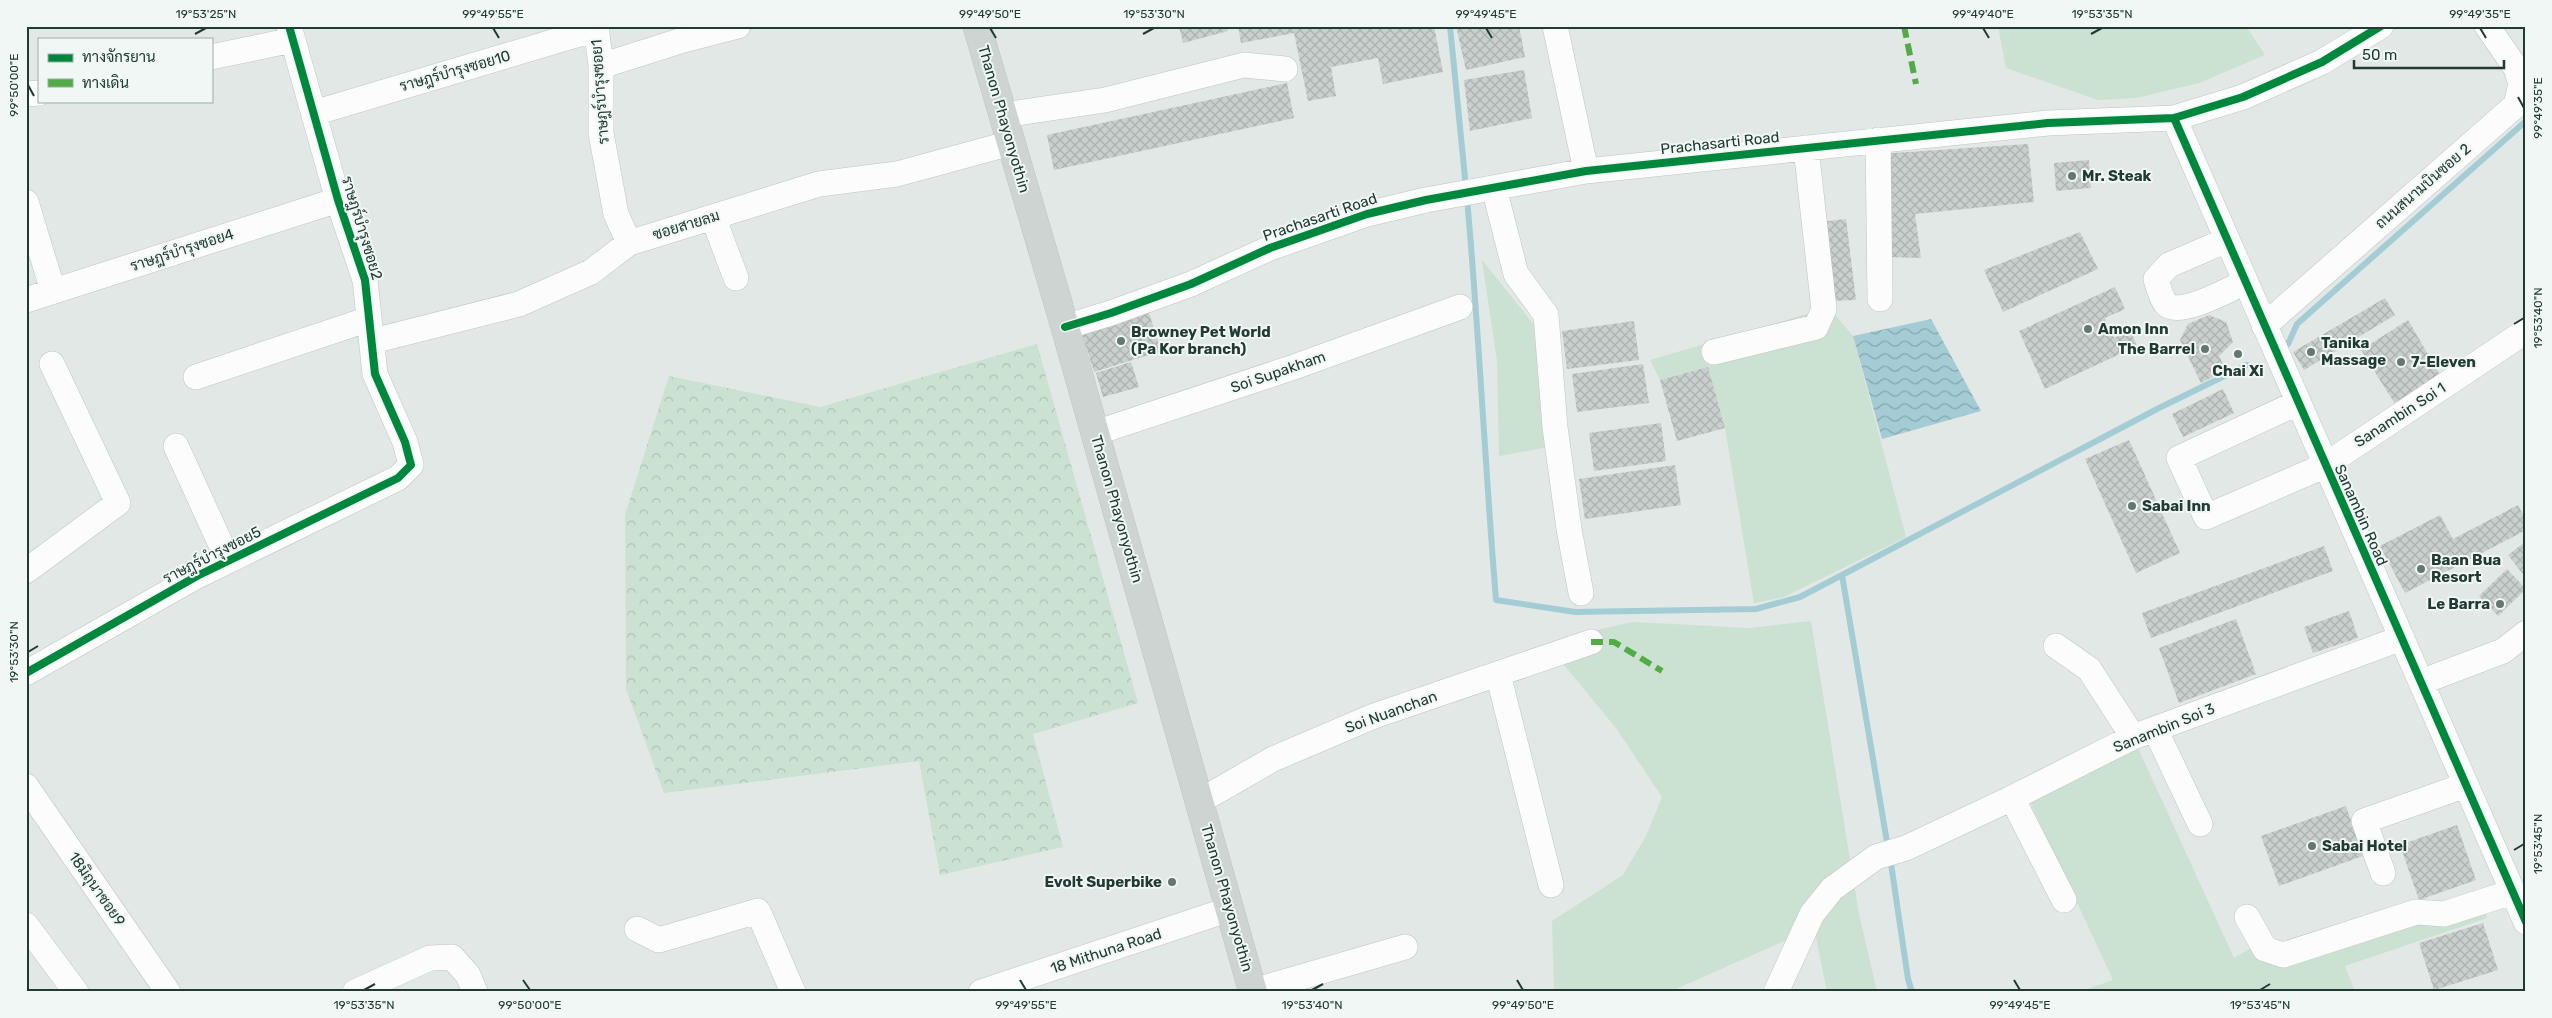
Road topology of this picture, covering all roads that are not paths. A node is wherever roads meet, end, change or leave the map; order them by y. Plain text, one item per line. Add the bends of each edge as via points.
1 (738, 26) edge
2 (977, 26) edge
3 (1555, 26) edge
4 (2381, 26) edge
5 (2487, 26) edge
6 (596, 28) edge
7 (291, 33) edge
8 (212, 57) edge
9 (602, 66) junction
10 (1286, 69) dead end
11 (314, 113) junction
12 (1003, 115) junction
13 (2174, 118) junction
14 (1878, 140) junction
15 (1011, 143) junction
16 (1806, 148) junction
17 (1586, 171) junction
18 (1475, 191) junction
19 (338, 200) junction
20 (26, 202) edge
21 (713, 217) junction
22 (2227, 240) junction
23 (629, 243) junction
24 (736, 278) dead end
25 (2245, 282) junction
26 (54, 291) junction
27 (1880, 299) dead end
28 (26, 300) edge
29 (1460, 307) dead end
30 (2264, 326) junction
31 (1065, 327) junction
32 (371, 330) junction
33 (2526, 331) edge
34 (1714, 352) dead end
35 (52, 364) dead end
36 (196, 377) dead end
37 (2297, 403) junction
38 (1095, 434) junction
39 (176, 446) dead end
40 (410, 465) joint
41 (2324, 466) junction
42 (228, 560) junction
43 (26, 572) edge
44 (1581, 593) dead end
45 (2526, 633) edge
46 (2402, 638) junction
47 (1591, 642) dead end
48 (2056, 646) dead end
49 (27, 672) edge
50 (1498, 674) junction
51 (2421, 682) junction
52 (2144, 733) junction
53 (2466, 785) junction
54 (26, 786) edge
55 (2012, 798) junction
56 (1200, 801) junction
57 (2200, 824) dead end
58 (2383, 873) dead end
59 (1551, 885) dead end
60 (2512, 892) junction
61 (2064, 900) dead end
62 (1230, 909) junction
63 (2247, 917) dead end
64 (2526, 922) edge
65 (26, 925) edge
66 (637, 929) dead end
67 (1405, 947) dead end
68 (76, 992) edge
69 (168, 992) edge
70 (355, 992) edge
71 (475, 992) edge
72 (794, 992) edge
73 (981, 992) edge
74 (1253, 992) edge
75 (1776, 992) edge

1 - 9 street
2 - 12 main road, Thanon Phayonyothin
3 - 17 street
4 - 13 street, Prachasarti Road via 2322,62 2243,97
5 - 30 street, ถนนสนามบินซอย 2 via 2516,68 2521,84 2516,105
6 - 9 street, ราษฎร์บำรุงซอย1
6 - 11 street, ราษฎร์บำรุงซอย10
7 - 8 street
7 - 11 street, ราษฎร์บำรุงซอย2
9 - 23 street, ราษฎร์บำรุงซอย1 via 600,133 616,214
10 - 12 street via 1244,65 1105,100
11 - 19 street, ราษฎร์บำรุงซอย2
12 - 15 main road, Thanon Phayonyothin
13 - 14 street, Prachasarti Road via 2048,123
13 - 22 street, Sanambin Road
14 - 16 street, Prachasarti Road
14 - 27 street
15 - 21 street, ซอยสายลม via 897,174 819,184
15 - 31 main road, Thanon Phayonyothin
16 - 17 street, Prachasarti Road
16 - 34 street via 1824,309 1816,327
17 - 18 street, Prachasarti Road
18 - 31 street, Prachasarti Road via 1367,214 1270,248 1191,284
18 - 44 street via 1516,274 1546,315 1555,427
19 - 26 street, ราษฎร์บำรุงซอย4
19 - 32 street, ราษฎร์บำรุงซอย2 via 365,280
20 - 26 street
21 - 23 street, ซอยสายลม
21 - 24 street
22 - 25 street, Sanambin Road
22 - 25 street via 2161,271 2156,279 2166,304 2172,309 2183,309
23 - 32 street, ซอยสายลม via 591,272 519,304
25 - 30 street, Sanambin Road
26 - 28 street, ราษฎร์บำรุงซอย4
29 - 38 street, Soi Supakham
30 - 37 street, Sanambin Road
31 - 38 main road, Thanon Phayonyothin
32 - 36 street, ซอยสายลม
32 - 40 street, ราษฎร์บำรุงซอย2 via 375,374 405,442
33 - 41 street, Sanambin Soi 1
35 - 43 street via 118,503
37 - 41 street, Sanambin Road
37 - 41 street, Sanambin Soi 1 via 2180,458 2206,517
38 - 56 main road, Thanon Phayonyothin
39 - 42 street
40 - 42 street, ราษฎร์บำรุงซอย5 via 398,478
41 - 46 street, Sanambin Road
42 - 49 street, ราษฎร์บำรุงซอย5
45 - 51 street via 2503,651
46 - 51 street, Sanambin Road
46 - 52 street, Sanambin Soi 3
47 - 50 street, Soi Nuanchan
48 - 52 street via 2089,669
50 - 56 street, Soi Nuanchan via 1374,716 1300,747
50 - 59 street
51 - 53 street, Sanambin Road
52 - 55 street, Sanambin Soi 3
52 - 57 street
53 - 58 street via 2364,821
53 - 60 street, Sanambin Road
54 - 69 street, 18มิถุนาซอย9
55 - 61 street
55 - 75 street, Sanambin Soi 3 via 1895,851 1832,889 1812,914
56 - 62 main road, Thanon Phayonyothin
60 - 63 street via 2444,914 2416,912 2283,956 2265,949
60 - 64 street, Sanambin Road
62 - 73 street, 18 Mithuna Road
62 - 74 main road, Thanon Phayonyothin
65 - 68 street
66 - 72 street via 659,940 758,911
67 - 74 street
70 - 71 street via 430,958 452,957 468,975

